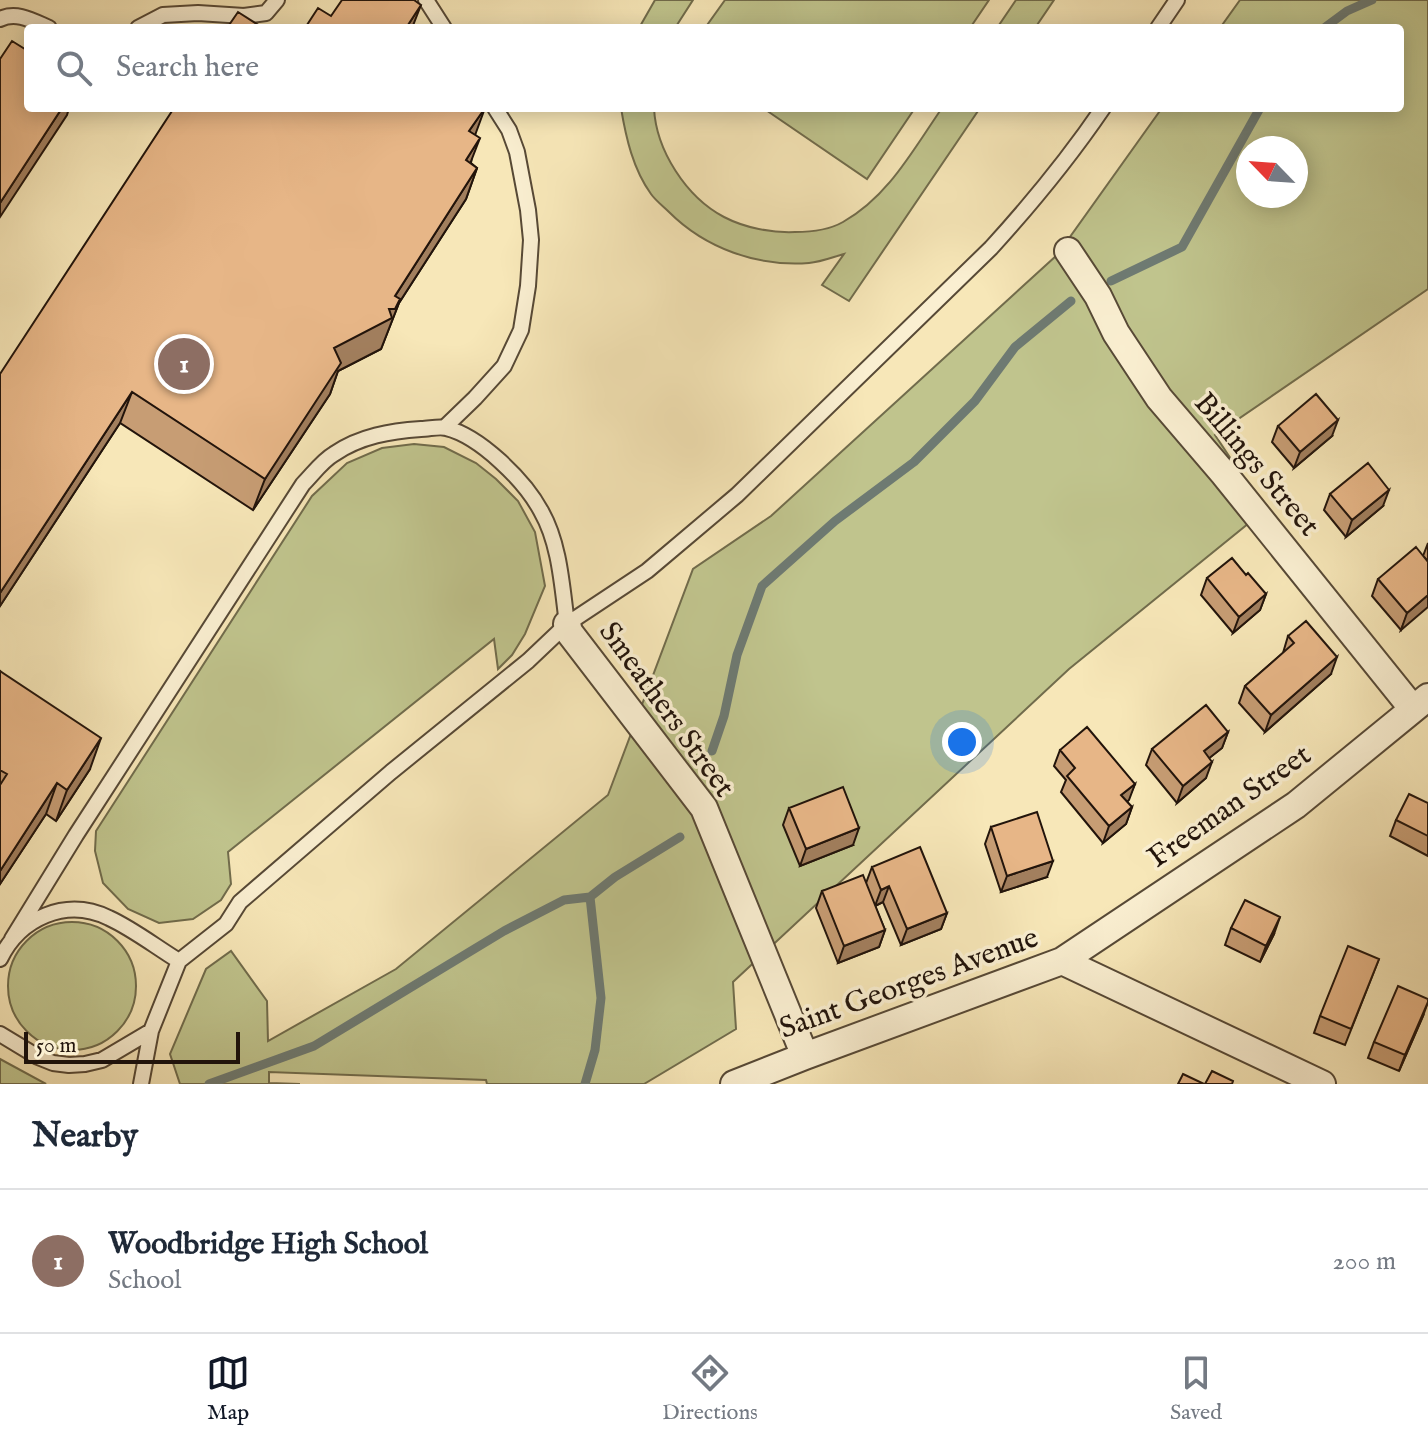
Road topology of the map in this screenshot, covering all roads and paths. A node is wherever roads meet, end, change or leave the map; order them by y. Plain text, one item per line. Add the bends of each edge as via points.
1 (277, 0) edge
2 (426, 0) edge
3 (1177, 0) edge
4 (0, 19) edge
5 (40, 24) edge
6 (146, 24) edge
7 (441, 24) edge
8 (1161, 24) edge
9 (498, 112) edge
10 (1100, 112) edge
11 (1068, 251) dead end
12 (445, 427) junction
13 (567, 624) junction
14 (1420, 703) edge
15 (12, 939) junction
16 (0, 959) edge
17 (179, 961) junction
18 (1062, 961) junction
19 (151, 1031) junction
20 (0, 1034) edge
21 (805, 1056) junction
22 (141, 1084) edge
23 (734, 1084) edge
24 (1322, 1084) edge

1 - 6 lane via 266,13 163,15
2 - 7 lane
3 - 8 lane
4 - 5 lane via 10,14
9 - 12 lane via 517,152 528,210 531,240 521,330 504,366
10 - 13 lane via 991,248 737,495 647,571
11 - 14 street, Billings Street via 1159,398
12 - 13 lane via 505,464 543,513 555,548
12 - 15 lane via 387,432 363,440 333,454 303,484
13 - 17 lane via 240,902 226,924
13 - 21 street, Smeathers Street via 704,808
14 - 18 street, Freeman Street via 1296,805
15 - 16 lane
15 - 17 lane via 40,917 75,909 109,918
17 - 19 lane
18 - 21 street, Saint Georges Avenue
18 - 24 street, Saint Georges Avenue
19 - 20 lane via 102,1060 69,1065 38,1057
19 - 22 lane
21 - 23 street, Saint Georges Avenue

